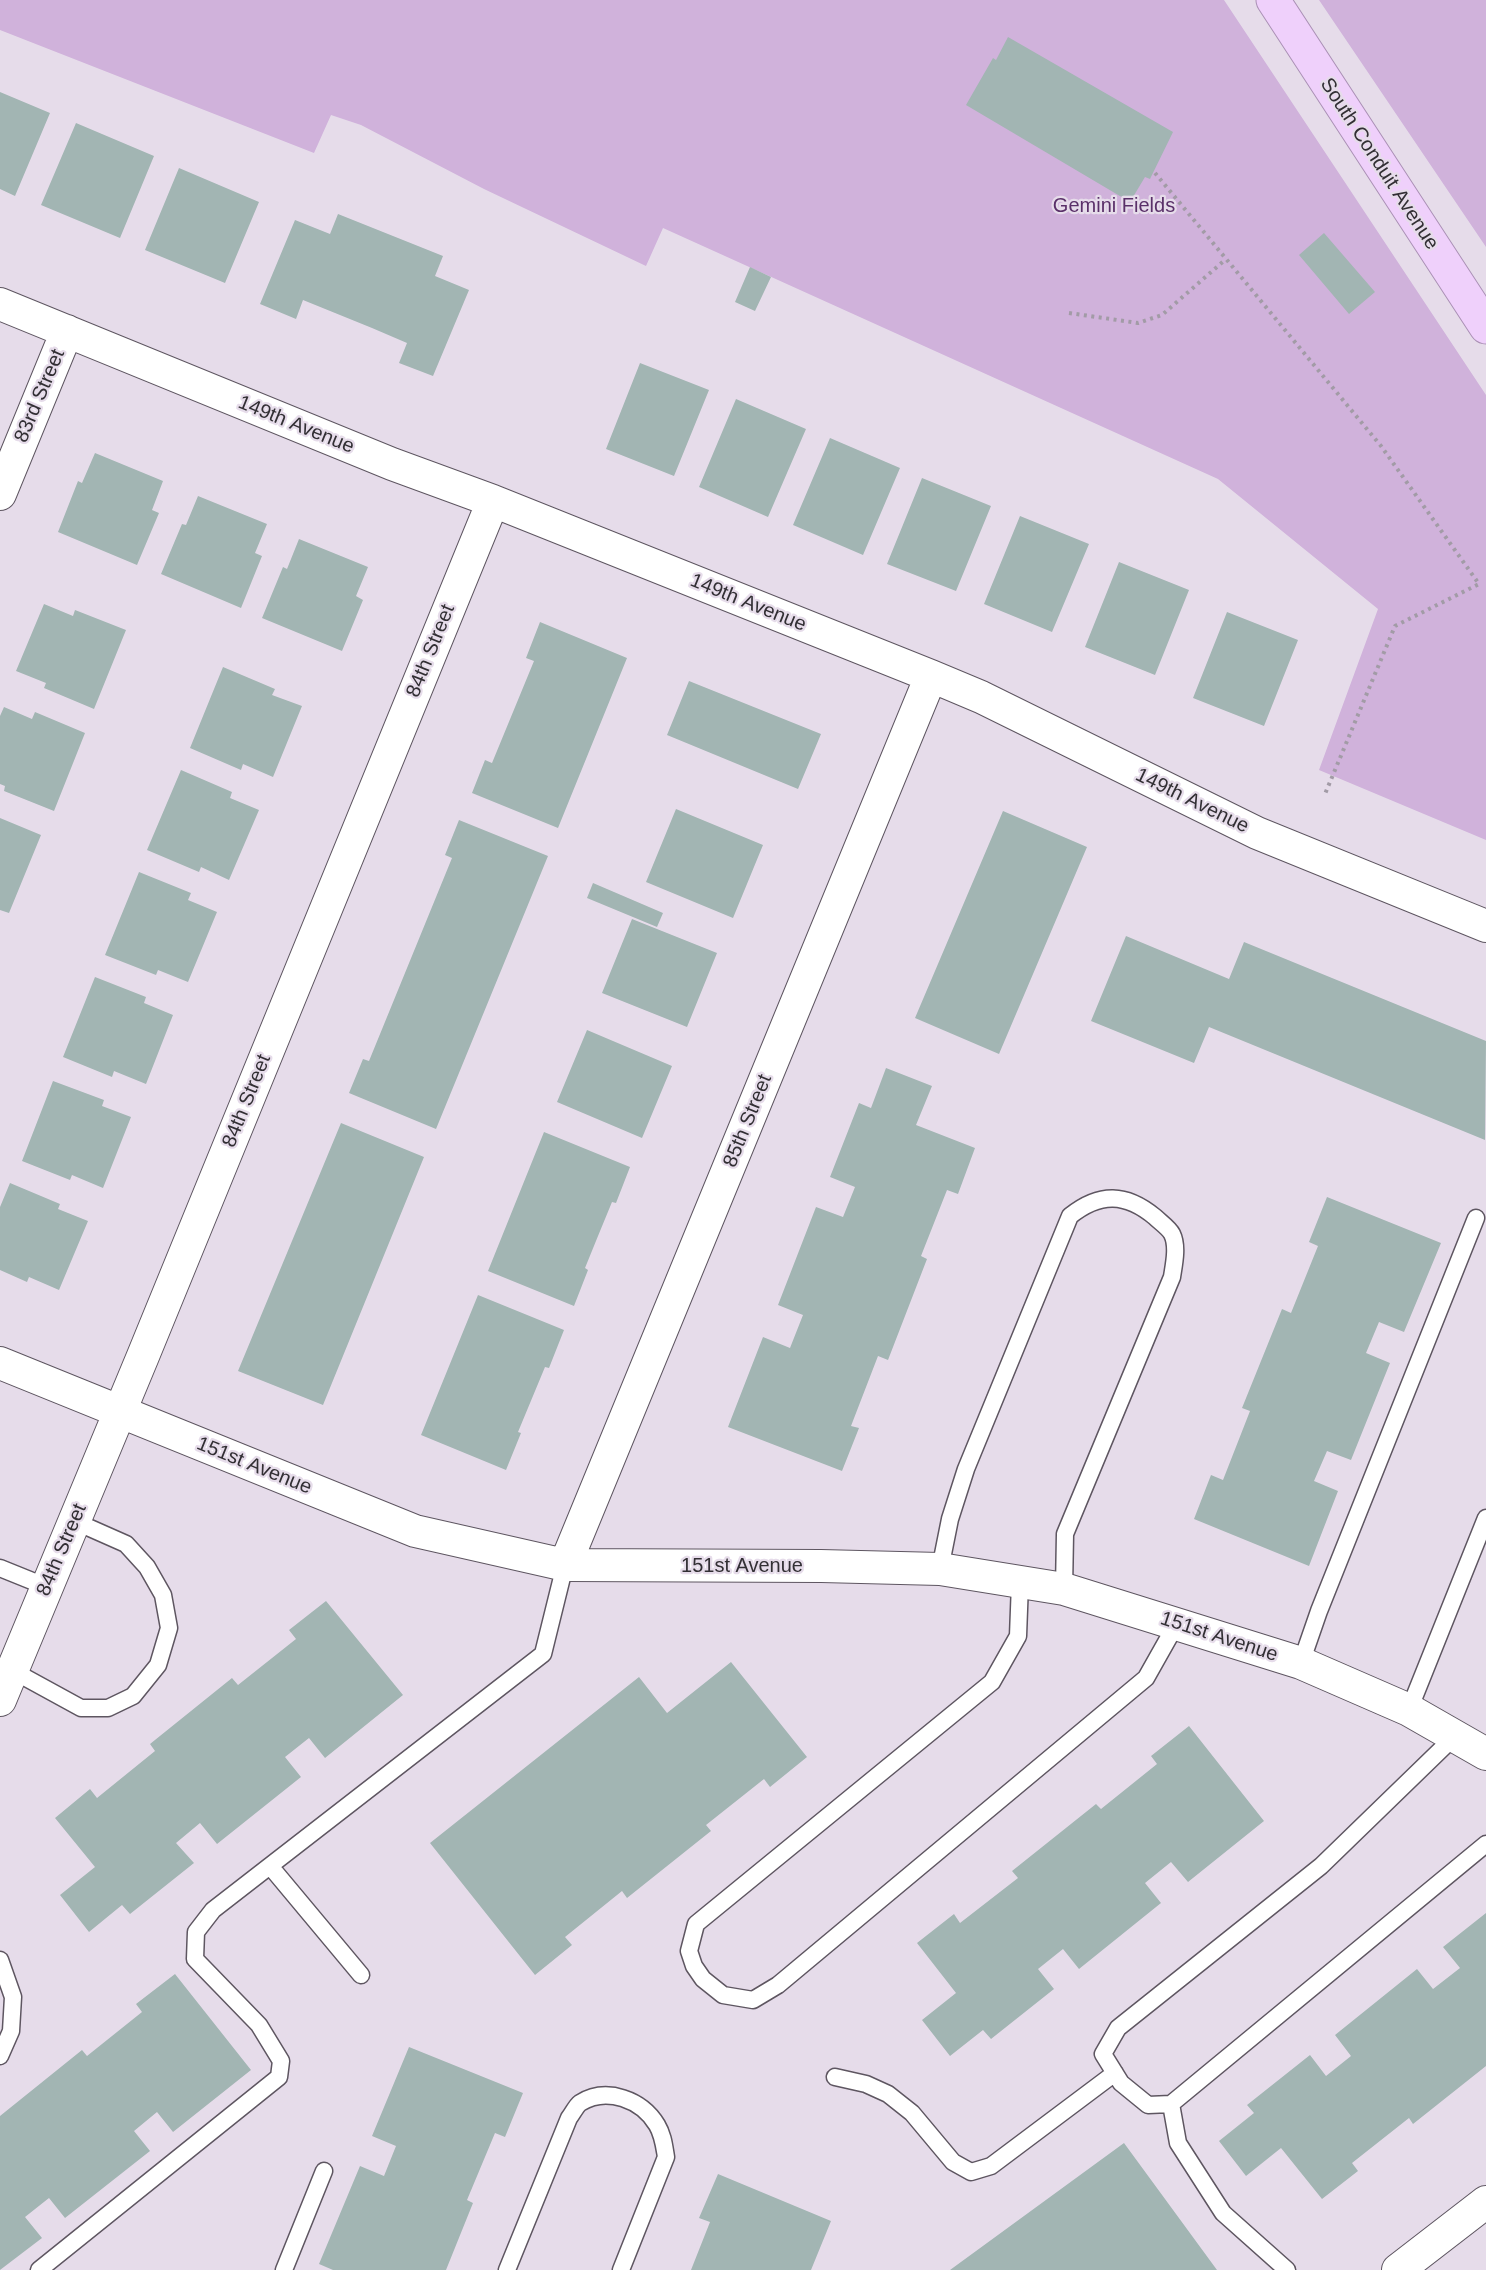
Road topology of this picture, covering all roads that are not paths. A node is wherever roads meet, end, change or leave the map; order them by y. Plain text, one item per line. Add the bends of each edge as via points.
1 (1273, 0) edge
2 (0, 304) edge
3 (1486, 327) edge
4 (67, 331) junction
5 (0, 494) edge
6 (493, 501) junction
7 (931, 676) junction
8 (1486, 926) edge
9 (1476, 1218) dead end
10 (0, 1363) edge
11 (120, 1412) junction
12 (1486, 1518) edge
13 (74, 1521) junction
14 (565, 1565) junction
15 (0, 1568) edge
16 (940, 1569) junction
17 (1020, 1583) junction
18 (47, 1587) junction
19 (1064, 1589) junction
20 (1176, 1623) junction
21 (1301, 1663) junction
22 (6, 1667) edge
23 (0, 1700) edge
24 (1409, 1710) junction
25 (1455, 1736) junction
26 (1486, 1754) edge
27 (1486, 1844) edge
28 (270, 1866) junction
29 (0, 1960) edge
30 (361, 1975) dead end
31 (0, 2056) edge
32 (1115, 2073) junction
33 (835, 2077) dead end
34 (1171, 2104) junction
35 (324, 2171) dead end
36 (1486, 2202) edge
37 (39, 2270) edge
38 (284, 2270) edge
39 (507, 2270) edge
40 (621, 2270) edge
41 (1287, 2270) edge
42 (1398, 2270) edge

1 - 3 highway, South Conduit Avenue
2 - 4 street, 149th Avenue
4 - 5 street, 83rd Street
4 - 6 street, 149th Avenue via 392,464
6 - 7 street, 149th Avenue
6 - 11 street, 84th Street
7 - 8 street, 149th Avenue via 1257,833
7 - 14 street, 85th Street
9 - 21 lane
10 - 11 street, 151st Avenue
11 - 13 street, 84th Street
11 - 14 street, 151st Avenue via 415,1531
12 - 24 lane
13 - 18 street, 84th Street
13 - 22 lane via 126,1544 147,1567 163,1595 169,1628 158,1665 133,1696 108,1708 81,1708
14 - 16 street, 151st Avenue
14 - 28 lane via 543,1654
15 - 18 lane
16 - 17 street, 151st Avenue
16 - 19 lane via 966,1469 1071,1216 1097,1199 1124,1199 1143,1207 1172,1235 1172,1276 1065,1534
17 - 19 street, 151st Avenue
17 - 20 lane via 1018,1636 992,1682 696,1924 689,1950 694,1966 723,1995 753,2000 778,1985 1146,1678
18 - 22 street, 84th Street
19 - 20 street, 151st Avenue
20 - 21 street, 151st Avenue
21 - 24 street, 151st Avenue
22 - 23 street, 84th Street
24 - 25 street, 151st Avenue
25 - 26 street, 151st Avenue
25 - 32 lane via 1321,1866 1118,2028 1102,2054
27 - 34 lane
28 - 30 lane
28 - 37 lane via 213,1910 196,1932 195,1959 259,2025 281,2061 279,2077
29 - 31 lane via 13,1997 10,2031
32 - 33 lane via 991,2166 971,2172 953,2162 912,2114 888,2094
32 - 34 lane via 1121,2083 1148,2105
34 - 41 lane via 1178,2143 1223,2213
35 - 38 lane
36 - 42 street
39 - 40 lane via 570,2118 579,2103 600,2095 638,2104 664,2139 666,2157

